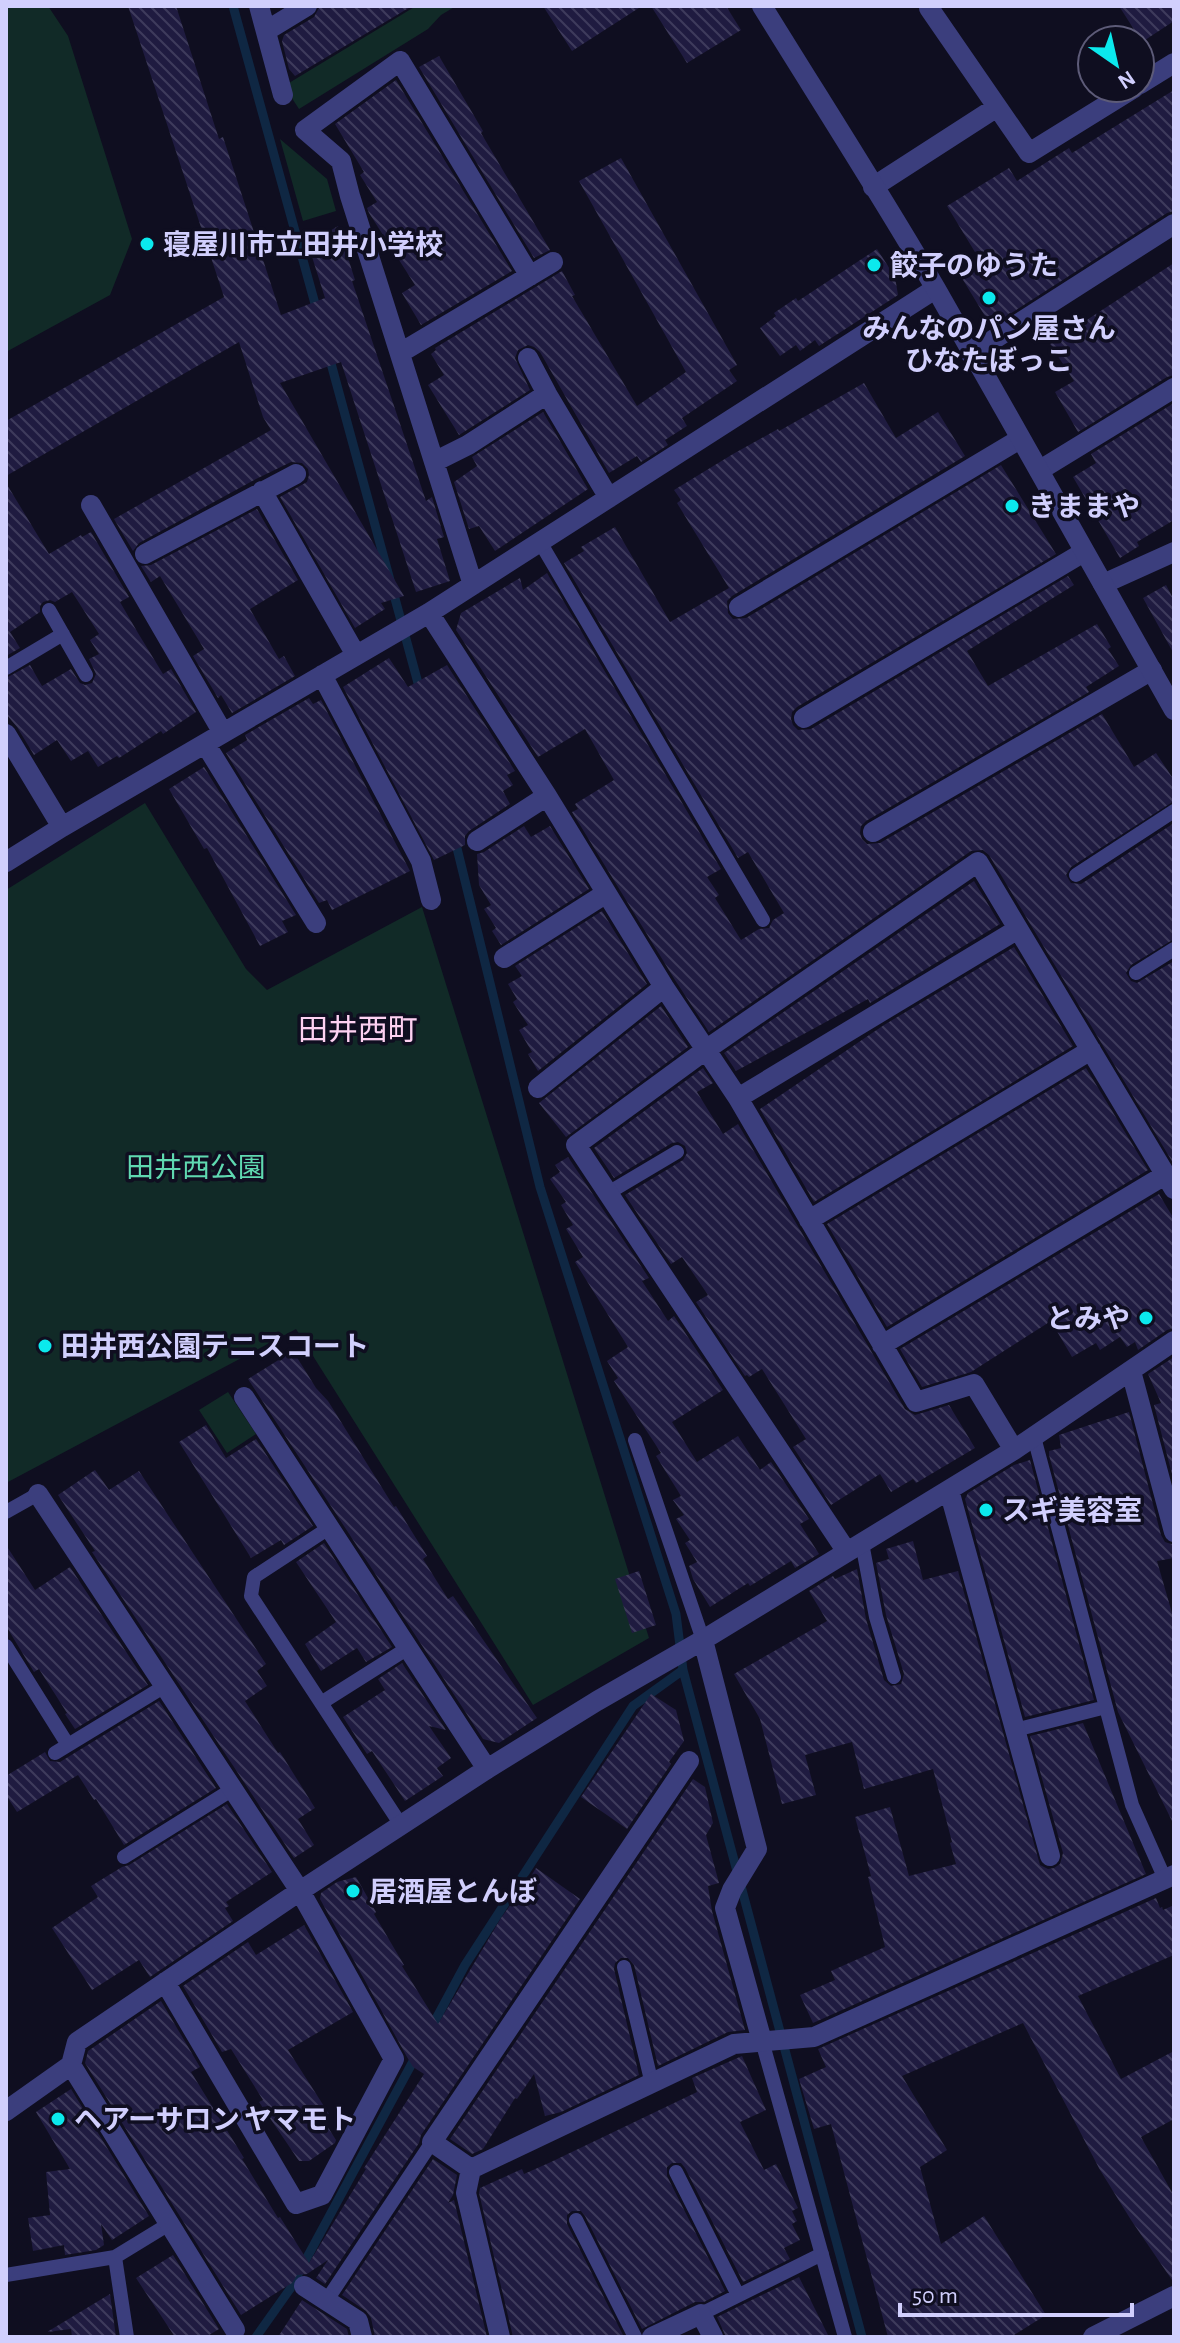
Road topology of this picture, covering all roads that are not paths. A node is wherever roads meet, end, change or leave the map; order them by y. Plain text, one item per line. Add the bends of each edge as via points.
1 (259, 6) edge
2 (307, 6) edge
3 (762, 6) edge
4 (932, 6) edge
5 (266, 31) junction
6 (1174, 63) edge
7 (1156, 74) edge
8 (283, 95) dead end
9 (1108, 104) edge
10 (997, 107) junction
11 (873, 187) junction
12 (1174, 224) edge
13 (553, 262) dead end
14 (530, 276) junction
15 (935, 289) junction
16 (400, 353) junction
17 (971, 354) junction
18 (528, 358) dead end
19 (1174, 388) edge
20 (547, 394) junction
21 (1020, 439) junction
22 (434, 462) junction
23 (1040, 470) junction
24 (296, 474) dead end
25 (262, 491) junction
26 (609, 498) junction
27 (91, 505) dead end
28 (540, 542) junction
29 (1084, 552) junction
30 (1174, 552) edge
31 (145, 554) dead end
32 (1103, 584) junction
33 (473, 585) junction
34 (739, 607) dead end
35 (49, 610) dead end
36 (426, 614) junction
37 (63, 634) junction
38 (356, 655) junction
39 (6, 668) edge
40 (1152, 670) junction
41 (86, 675) dead end
42 (322, 675) junction
43 (1174, 710) edge
44 (804, 718) dead end
45 (223, 733) junction
46 (6, 734) edge
47 (206, 745) junction
48 (547, 796) junction
49 (1174, 811) edge
50 (62, 827) junction
51 (873, 832) dead end
52 (477, 841) dead end
53 (6, 862) edge
54 (1076, 875) dead end
55 (605, 894) junction
56 (431, 900) dead end
57 (763, 920) dead end
58 (316, 923) dead end
59 (1018, 929) junction
60 (1174, 949) edge
61 (504, 958) dead end
62 (1136, 973) dead end
63 (664, 987) junction
64 (707, 1049) junction
65 (1091, 1050) junction
66 (538, 1088) dead end
67 (738, 1098) junction
68 (677, 1152) dead end
69 (1170, 1182) edge
70 (608, 1193) junction
71 (809, 1220) junction
72 (1174, 1341) edge
73 (882, 1345) junction
74 (1131, 1371) junction
75 (244, 1397) dead end
76 (1034, 1437) junction
77 (635, 1440) dead end
78 (1014, 1450) junction
79 (949, 1490) junction
80 (38, 1494) joint
81 (6, 1512) edge
82 (329, 1528) junction
83 (1174, 1532) edge
84 (854, 1548) junction
85 (6, 1646) edge
86 (408, 1648) junction
87 (688, 1649) junction
88 (894, 1677) dead end
89 (165, 1686) junction
90 (321, 1703) junction
91 (1106, 1707) junction
92 (1015, 1730) junction
93 (68, 1745) junction
94 (55, 1753) dead end
95 (689, 1761) dead end
96 (487, 1769) junction
97 (233, 1789) junction
98 (401, 1825) junction
99 (1050, 1856) dead end
100 (124, 1857) dead end
101 (1169, 1877) edge
102 (300, 1891) junction
103 (624, 1967) dead end
104 (165, 1982) junction
105 (776, 2040) junction
106 (71, 2065) junction
107 (652, 2084) junction
108 (6, 2111) edge
109 (432, 2142) junction
110 (471, 2169) junction
111 (676, 2172) dead end
112 (576, 2220) dead end
113 (169, 2224) junction
114 (822, 2254) junction
115 (115, 2257) junction
116 (6, 2275) edge
117 (304, 2286) dead end
118 (738, 2295) junction
119 (1174, 2296) edge
120 (327, 2300) junction
121 (701, 2314) junction
122 (235, 2330) dead end
123 (127, 2337) edge
124 (362, 2337) edge
125 (500, 2337) edge
126 (635, 2337) edge
127 (652, 2337) edge
128 (713, 2337) edge
129 (845, 2337) edge
130 (1093, 2337) edge

1 - 5 street
2 - 5 street
3 - 11 street
4 - 10 street
5 - 8 street
6 - 7 street
9 - 10 street via 1029,153
10 - 11 street
11 - 15 street
12 - 17 street
13 - 14 street
14 - 16 street
14 - 16 street via 400,61 305,130 341,161
15 - 17 street
15 - 26 street
16 - 22 street
17 - 21 street
18 - 20 street
19 - 23 street
20 - 22 street
20 - 26 street
21 - 23 street
21 - 34 street
22 - 33 street
23 - 29 street
24 - 25 street
25 - 31 street
25 - 38 street
26 - 28 street
27 - 45 street
28 - 33 street
28 - 57 lane
29 - 32 street
29 - 44 street
30 - 32 street
32 - 40 street
33 - 36 street
35 - 37 lane
36 - 38 street
36 - 48 street
37 - 39 lane
37 - 41 lane
38 - 42 street
40 - 43 street
40 - 51 street
42 - 45 street
42 - 56 street via 421,861
45 - 47 street
46 - 50 street
47 - 50 street
47 - 58 street
48 - 52 street
48 - 55 street
49 - 54 lane
50 - 53 street
55 - 61 street
55 - 63 street
59 - 64 street via 978,862
59 - 65 street
59 - 67 street
60 - 62 lane
63 - 64 street
63 - 66 street
64 - 67 street
64 - 70 street via 576,1145
65 - 69 street
65 - 71 street
67 - 71 street
68 - 70 lane
69 - 73 street
70 - 84 street
71 - 73 street
72 - 74 street
73 - 78 street via 916,1402 974,1384
74 - 76 street
74 - 83 street
75 - 82 street
76 - 78 street
76 - 91 lane
77 - 87 lane
78 - 79 street
79 - 84 street
79 - 92 street
80 - 81 lane
80 - 89 street
82 - 86 street
82 - 90 lane via 254,1577 251,1596
84 - 87 street
84 - 88 lane
85 - 93 lane
86 - 90 lane
86 - 96 street
87 - 96 street
87 - 105 street via 757,1849 725,1908
89 - 93 lane
89 - 97 street
90 - 98 lane
91 - 92 lane
91 - 101 lane via 1132,1805
92 - 99 street
93 - 94 lane
95 - 109 street
96 - 98 street
97 - 100 lane
97 - 102 street
98 - 102 street
101 - 105 street via 814,2037
102 - 104 street
102 - 104 street via 394,2059 322,2195 296,2204
103 - 107 lane
104 - 106 street via 77,2042
105 - 107 street via 734,2044
105 - 114 lane
106 - 108 street
106 - 113 street
107 - 110 street
109 - 110 street
109 - 120 lane
110 - 125 street via 466,2193
111 - 118 lane
112 - 126 lane
113 - 115 lane
113 - 122 street
114 - 118 lane
114 - 129 lane
115 - 116 lane
115 - 123 lane
117 - 120 street
118 - 121 lane
119 - 130 street
120 - 124 street via 358,2321
121 - 127 street
121 - 128 street

